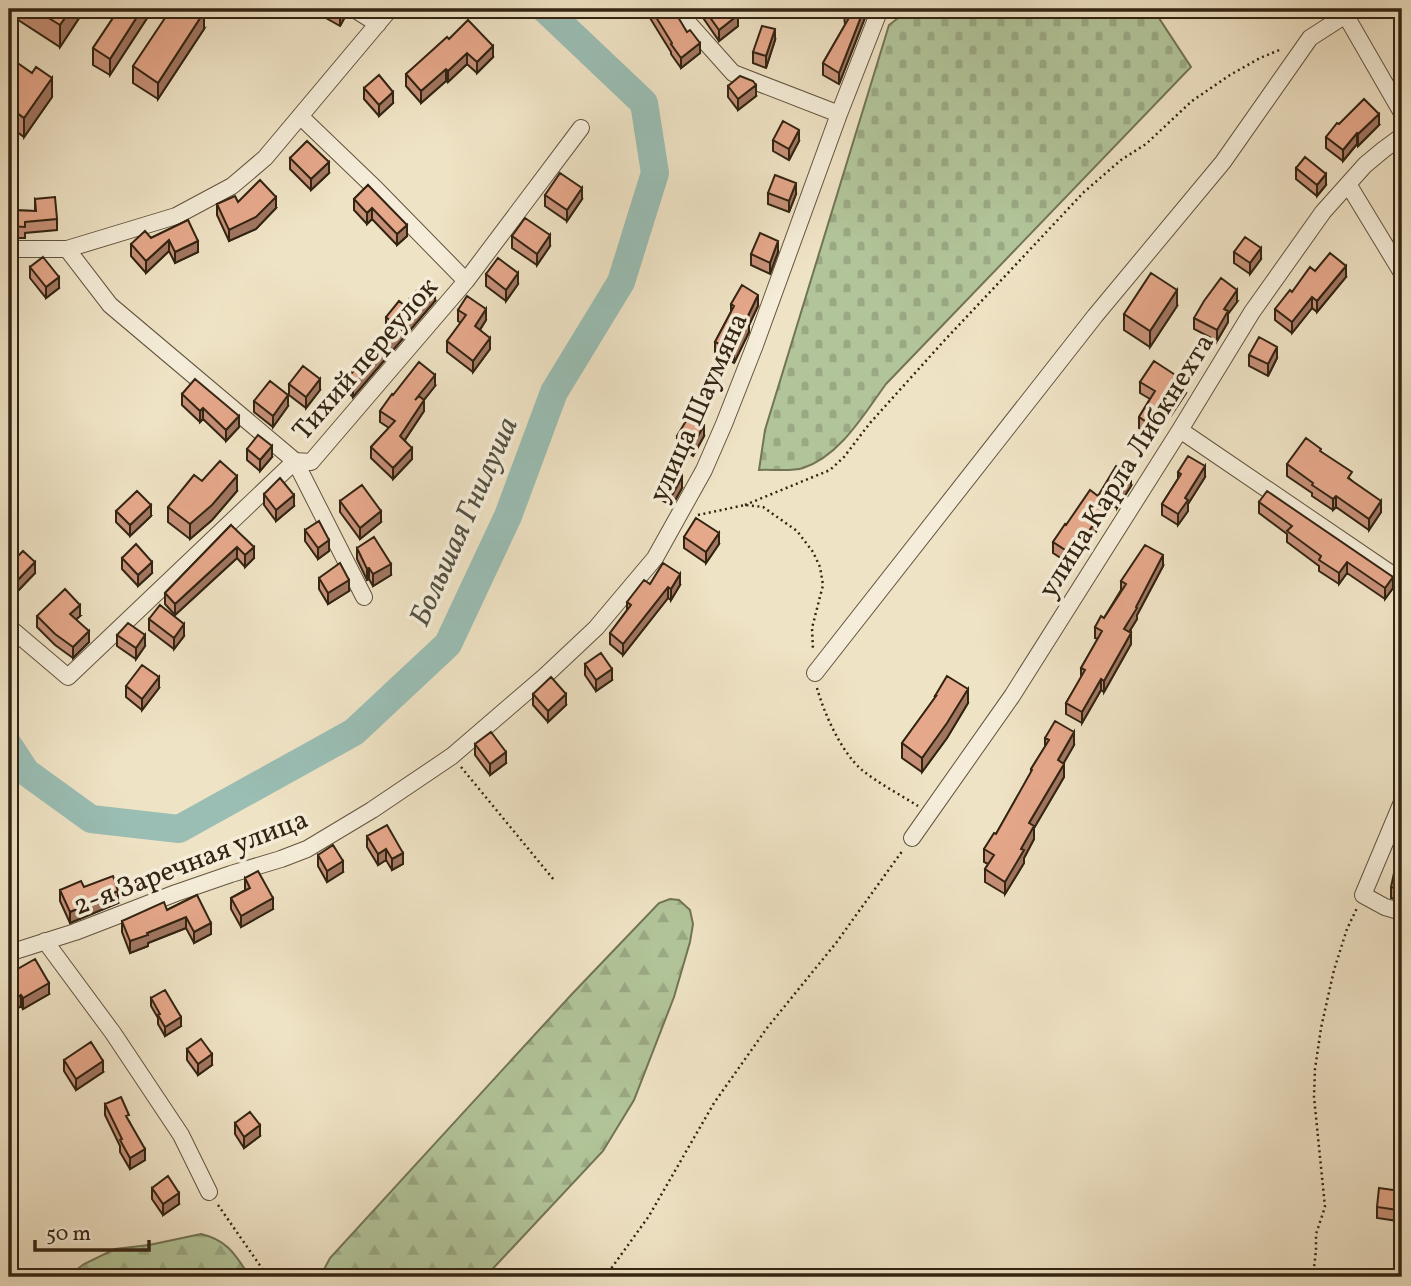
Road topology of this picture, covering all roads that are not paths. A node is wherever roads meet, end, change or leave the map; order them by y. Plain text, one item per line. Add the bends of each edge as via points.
1 (390, 9) edge
2 (676, 9) edge
3 (880, 9) edge
4 (359, 10) edge
5 (1348, 11) edge
6 (378, 24) junction
7 (1402, 113) edge
8 (839, 114) junction
9 (300, 116) junction
10 (581, 128) dead end
11 (1402, 136) edge
12 (1348, 184) junction
13 (9, 249) edge
14 (67, 249) junction
15 (1402, 273) edge
16 (466, 281) junction
17 (1180, 430) junction
18 (295, 461) junction
19 (1402, 581) edge
20 (364, 597) dead end
21 (9, 627) edge
22 (815, 673) road end
23 (452, 756) joint
24 (1402, 802) edge
25 (912, 838) road end
26 (1402, 912) edge
27 (46, 941) junction
28 (9, 953) edge
29 (209, 1192) road end

1 - 6 street
2 - 8 street via 733,73
3 - 8 street, улица Шаумяна
4 - 6 street
5 - 7 street
5 - 22 street via 1310,38 1223,162 1095,316
6 - 9 street
8 - 23 street, улица Шаумяна via 724,424 655,558 596,628
9 - 14 street via 265,158 232,186 176,216
9 - 16 street
10 - 16 street, Тихий переулок
11 - 12 street, улица Карла Либкнехта
12 - 15 street
12 - 17 street, улица Карла Либкнехта via 1252,312
13 - 14 street
14 - 18 street via 110,304
16 - 18 street, Тихий переулок via 311,462
17 - 19 street
17 - 25 street, улица Карла Либкнехта via 1012,696
18 - 20 street
18 - 21 street, Тихий переулок via 68,677
23 - 27 street, 2-я Заречная улица via 307,849
24 - 26 street via 1363,895
27 - 28 street, 2-я Заречная улица
27 - 29 street via 181,1135

